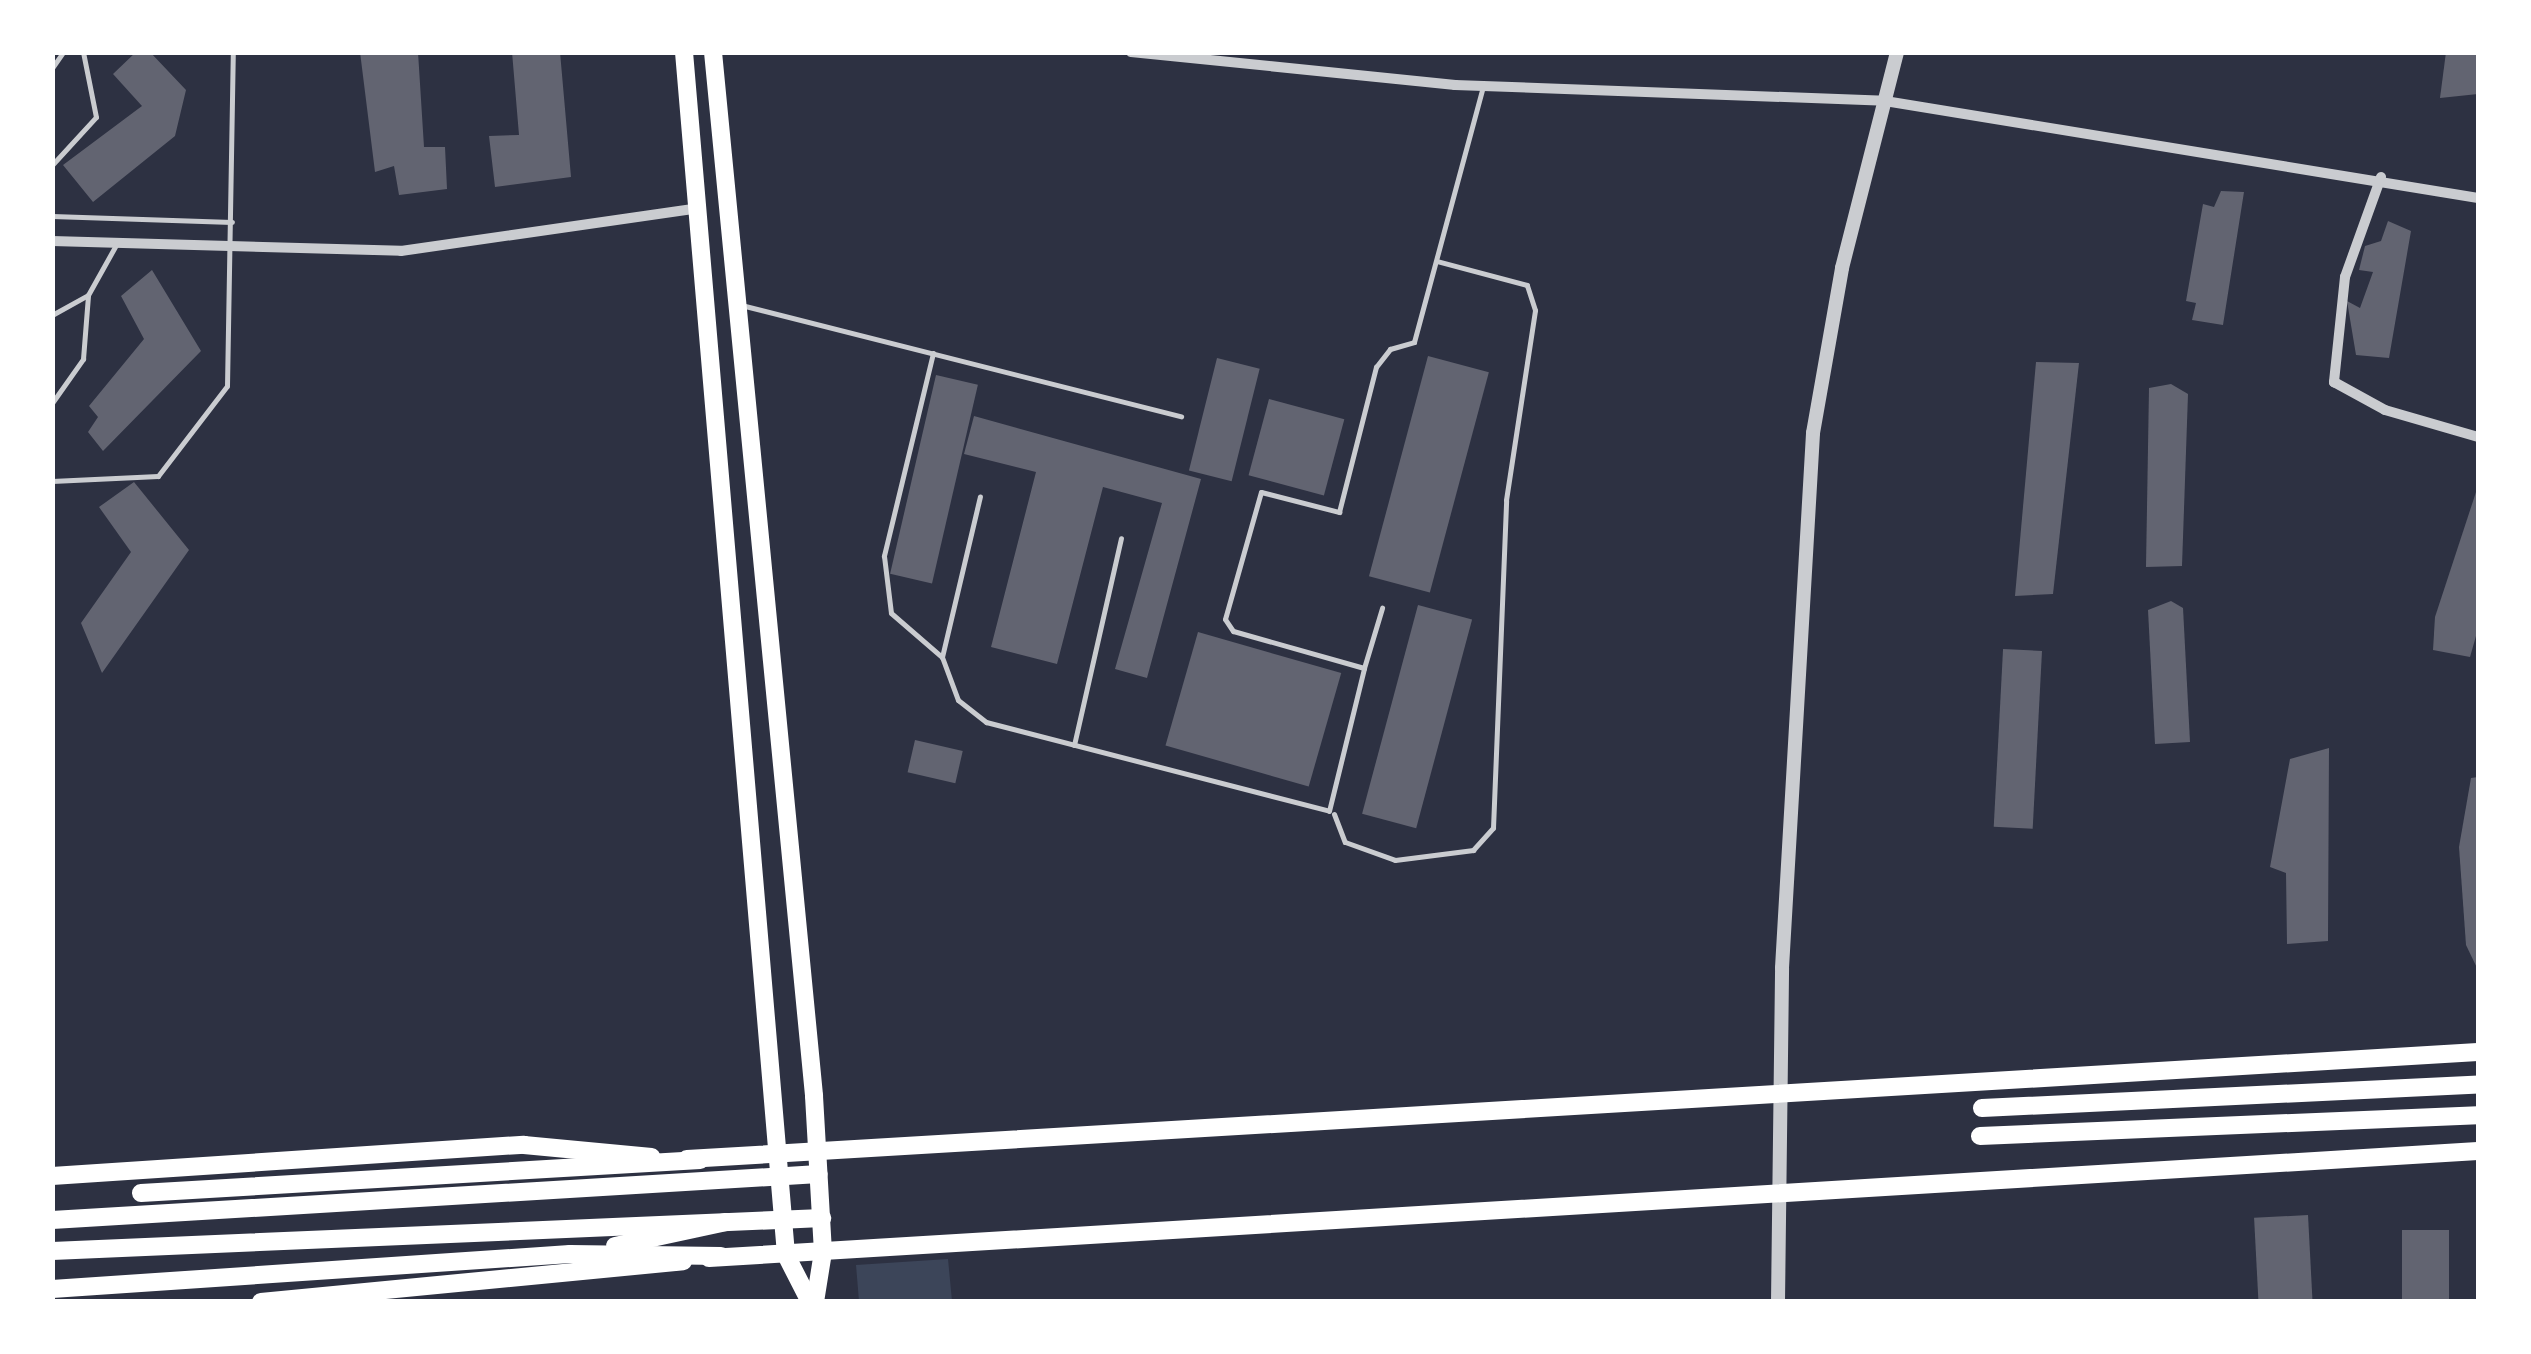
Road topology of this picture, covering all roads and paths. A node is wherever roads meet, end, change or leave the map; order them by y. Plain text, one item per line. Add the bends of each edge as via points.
1 (63, 52) edge
2 (83, 52) edge
3 (233, 52) edge
4 (684, 52) edge
5 (714, 52) edge
6 (1131, 52) edge
7 (1898, 52) edge
8 (52, 68) edge
9 (1484, 86) junction
10 (1885, 101) junction
11 (52, 165) edge
12 (2382, 177) junction
13 (2478, 198) edge
14 (691, 209) junction
15 (52, 216) edge
16 (232, 222) junction
17 (52, 241) edge
18 (116, 245) junction
19 (232, 252) junction
20 (1436, 260) junction
21 (88, 295) junction
22 (738, 304) junction
23 (52, 315) edge
24 (933, 352) junction
25 (52, 402) edge
26 (1181, 416) dead end
27 (2478, 437) edge
28 (52, 481) edge
29 (980, 496) dead end
30 (1121, 538) dead end
31 (52, 545) edge
32 (1382, 608) dead end
33 (52, 616) edge
34 (942, 658) junction
35 (1364, 668) junction
36 (1074, 745) junction
37 (1334, 814) dead end
38 (2478, 1052) edge
39 (2478, 1085) edge
40 (1780, 1097) junction
41 (1982, 1108) dead end
42 (2478, 1115) edge
43 (1980, 1136) dead end
44 (2478, 1151) edge
45 (818, 1152) junction
46 (779, 1154) junction
47 (700, 1160) junction
48 (819, 1174) junction
49 (52, 1176) edge
50 (782, 1176) junction
51 (140, 1193) dead end
52 (1781, 1196) junction
53 (822, 1218) junction
54 (52, 1220) edge
55 (784, 1220) junction
56 (726, 1222) junction
57 (52, 1251) edge
58 (824, 1252) junction
59 (570, 1254) junction
60 (786, 1254) junction
61 (721, 1256) junction
62 (52, 1289) edge
63 (260, 1302) edge
64 (813, 1302) edge
65 (1778, 1302) edge

1 - 8 lane
2 - 11 lane via 96,117
3 - 16 lane
4 - 14 main road
5 - 22 main road
6 - 9 street
7 - 10 street
9 - 10 street
9 - 20 lane
10 - 12 street
10 - 40 street via 1812,433
12 - 13 street
12 - 27 street via 2346,276 2334,382 2385,410
14 - 19 street via 401,251
14 - 46 main road
15 - 16 lane
16 - 19 lane
17 - 18 street
18 - 19 street
18 - 21 lane
19 - 28 lane via 228,386 158,476
20 - 35 lane via 1414,342 1390,349 1376,367 1339,512 1261,492 1225,619 1233,631
20 - 37 lane via 1527,285 1535,310 1506,500 1492,828 1473,850 1396,860 1344,842
21 - 23 lane
21 - 25 lane via 84,359
22 - 24 lane
22 - 45 main road
24 - 26 lane
24 - 34 lane via 884,556 890,614
29 - 34 lane
30 - 36 lane
31 - 33 lane via 60,560
32 - 35 lane
34 - 36 lane via 958,700 986,722
35 - 36 lane via 1329,811
38 - 40 main road
39 - 41 main road
40 - 45 main road
40 - 52 street
42 - 43 main road
44 - 52 main road
45 - 46 main road
45 - 48 main road
46 - 47 main road
46 - 50 main road
47 - 49 main road via 524,1146
47 - 51 main road
48 - 50 main road
48 - 53 main road
50 - 54 main road
50 - 55 main road
52 - 58 main road
52 - 65 street
53 - 55 main road
53 - 58 main road
55 - 56 main road
55 - 60 main road
56 - 57 main road
56 - 59 main road
58 - 60 main road
58 - 64 main road
59 - 61 main road
59 - 62 main road
60 - 61 main road
60 - 64 main road
61 - 63 main road

